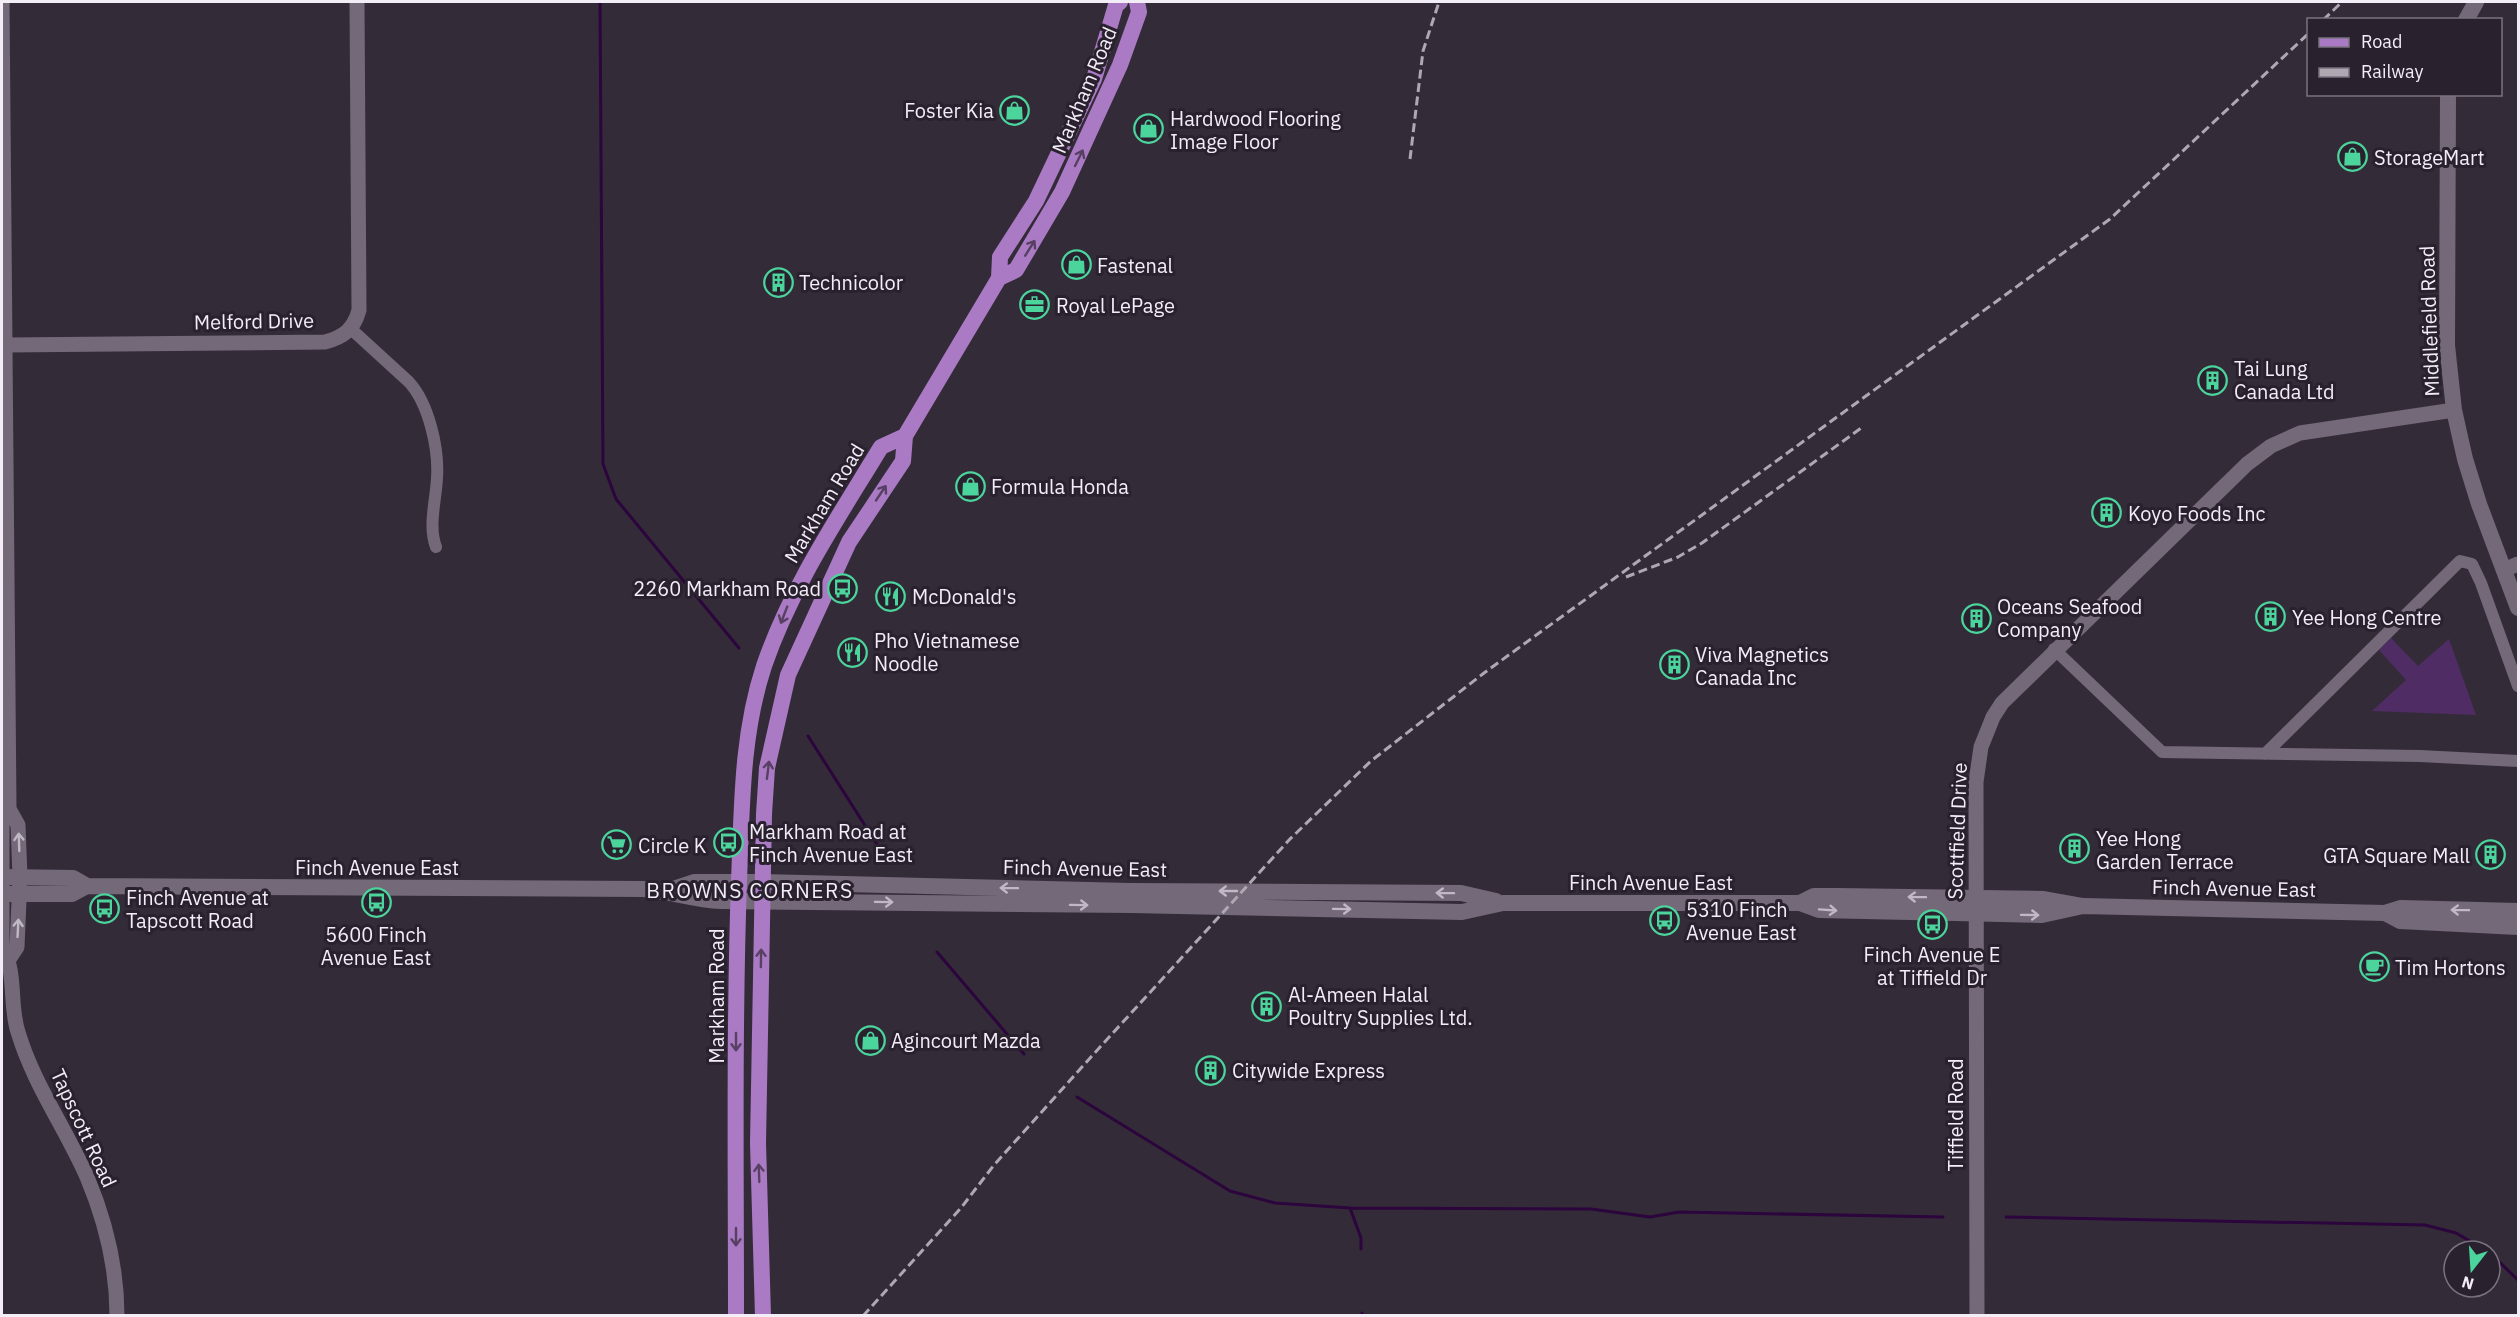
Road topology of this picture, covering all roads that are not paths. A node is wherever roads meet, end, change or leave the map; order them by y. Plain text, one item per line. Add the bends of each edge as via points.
1 (2, 2) edge
2 (357, 2) edge
3 (1120, 2) edge
4 (1137, 2) edge
5 (2475, 2) edge
6 (2467, 18) edge
7 (2448, 96) edge
8 (3, 274) edge
9 (999, 278) junction
10 (351, 329) junction
11 (6, 345) junction
12 (2454, 410) junction
13 (905, 436) junction
14 (436, 547) dead end
15 (2511, 567) edge
16 (2518, 608) edge
17 (2055, 649) junction
18 (2518, 686) edge
19 (2265, 754) junction
20 (2518, 761) edge
21 (9, 809) junction
22 (2, 877) edge
23 (739, 882) junction
24 (762, 882) junction
25 (20, 886) junction
26 (668, 891) junction
27 (2, 894) edge
28 (1130, 898) junction
29 (738, 900) junction
30 (762, 900) junction
31 (1975, 906) junction
32 (2518, 911) edge
33 (2385, 913) junction
34 (2518, 927) edge
35 (9, 959) junction
36 (117, 1316) edge
37 (736, 1316) edge
38 (763, 1316) edge
39 (1977, 1316) edge

1 - 8 street, Tapscott Road
2 - 10 street via 359,310
3 - 9 main road, Markham Road via 1080,110 1036,201 1000,257
9 -> 4 main road, Markham Road via 1016,270 1062,192 1120,65 1139,12
5 - 6 main road
7 - 12 main road, Middlefield Road via 2447,345
8 - 11 street, Tapscott Road
9 - 13 main road, Markham Road
10 - 11 street, Melford Drive via 325,342
10 - 14 street via 415,388 426,414 438,457 432,530
11 - 21 street, Tapscott Road
12 - 15 main road, Middlefield Road via 2479,504
12 - 17 street, Scottfield Drive via 2317,429 2271,446 2247,464
13 -> 23 main road, Markham Road via 880,447 788,605 764,667 750,719 743,776
24 -> 13 main road, Markham Road via 767,768 788,675 849,542 903,461
15 - 16 main road, Middlefield Road
17 - 19 street via 2162,752
17 - 31 street, Scottfield Drive via 2002,703 1981,747 1976,782
18 - 19 street via 2481,583 2472,564 2460,561
19 - 20 street
21 - 22 street, Tapscott Road via 2,823
25 -> 21 street, Tapscott Road via 18,825
22 - 25 main road, Finch Avenue East
22 - 27 street, Tapscott Road
23 - 24 main road, Finch Avenue East
23 - 26 main road, Finch Avenue East via 694,882
23 - 29 main road, Markham Road
28 -> 24 main road, Finch Avenue East
24 - 30 main road, Markham Road
25 - 26 main road, Finch Avenue East via 72,894 87,886
25 - 27 main road, Finch Avenue East
35 -> 25 street, Tapscott Road via 17,947
26 - 29 main road, Finch Avenue East via 693,900
27 - 35 street, Tapscott Road via 2,947
30 -> 28 main road, Finch Avenue East
28 - 31 main road, Finch Avenue East via 1285,900 1462,912 1503,903 1800,903 1819,910
29 - 30 main road, Finch Avenue East
29 -> 37 main road, Markham Road
38 -> 30 main road, Markham Road via 758,1143
31 - 33 main road, Finch Avenue East via 2042,915 2083,906
31 - 39 street, Tiffield Road
32 -> 33 main road, Finch Avenue East via 2401,908
33 - 34 main road, Finch Avenue East via 2400,921
35 - 36 street, Tapscott Road via 17,1032 87,1177 107,1230 117,1288

